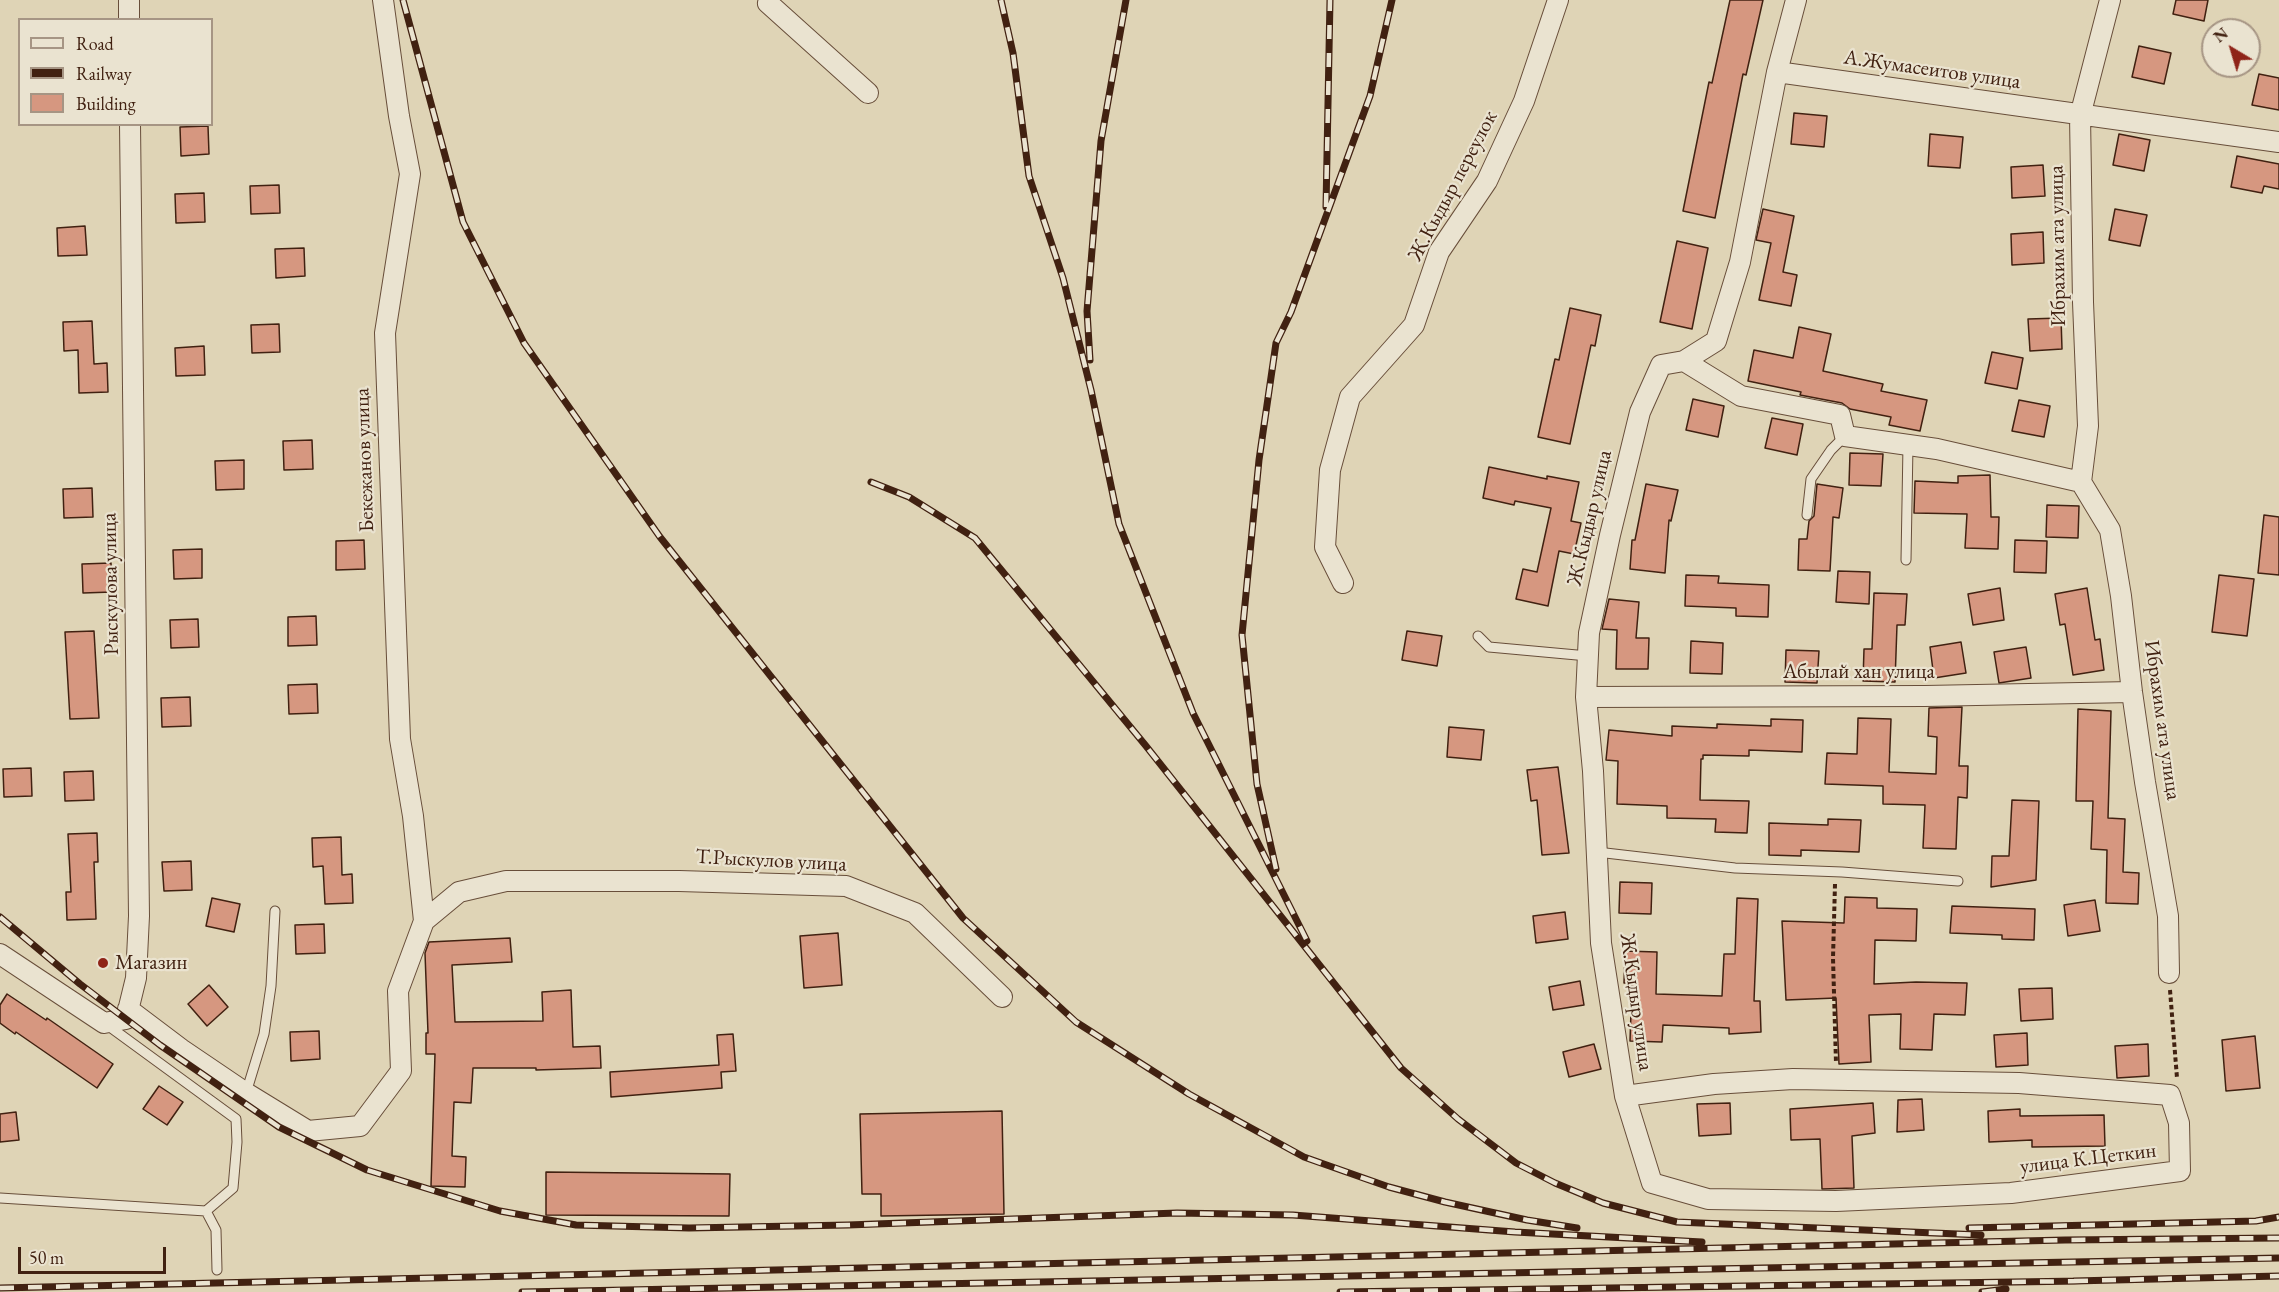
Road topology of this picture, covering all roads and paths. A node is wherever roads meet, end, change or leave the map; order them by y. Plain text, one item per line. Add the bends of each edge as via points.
1 (129, 0) edge
2 (383, 0) edge
3 (769, 0) edge
4 (1558, 0) edge
5 (1796, 0) edge
6 (2110, 0) edge
7 (129, 18) edge
8 (1778, 72) junction
9 (868, 93) dead end
10 (2080, 116) junction
11 (130, 126) edge
12 (2279, 142) edge
13 (1684, 361) junction
14 (1845, 436) junction
15 (1908, 445) junction
16 (2080, 482) junction
17 (1807, 515) dead end
18 (1906, 560) dead end
19 (1343, 583) dead end
20 (1478, 636) dead end
21 (1588, 656) junction
22 (2132, 692) junction
23 (1586, 697) junction
24 (1597, 852) junction
25 (1835, 872) junction
26 (679, 881) joint
27 (1958, 881) dead end
28 (275, 911) dead end
29 (424, 921) junction
30 (0, 954) edge
31 (2169, 973) joint
32 (1002, 997) dead end
33 (128, 1009) junction
34 (104, 1023) junction
35 (1837, 1080) junction
36 (246, 1093) junction
37 (2170, 1095) junction
38 (1625, 1096) junction
39 (0, 1198) edge
40 (206, 1211) junction
41 (217, 1270) dead end

1 - 7 street
2 - 29 street, Бекежанов улица via 410,174 385,333 400,739
3 - 9 street
4 - 19 street, Ж.Кыдыр переулок via 1524,101 1487,182 1439,252 1414,325 1350,397 1329,470 1325,548
5 - 8 street, Ж.Кыдыр улица
6 - 10 street
8 - 10 street, А.Жумасеитов улица
8 - 13 street, Ж.Кыдыр улица via 1740,262 1716,341
10 - 12 street, А.Жумасеитов улица
10 - 16 street, Ибрахим ата улица via 2088,426
11 - 33 street, Рыскулова улица via 140,916 136,978
13 - 14 street via 1741,396 1840,415
13 - 21 street, Ж.Кыдыр улица via 1661,365 1640,412 1605,556
14 - 15 street
14 - 17 lane via 1811,479
15 - 16 street
15 - 18 lane
16 - 22 street, Ибрахим ата улица via 2110,530
20 - 21 lane via 1489,647
21 - 23 street, Ж.Кыдыр улица
22 - 23 street, Абылай хан улица
22 - 31 street, Ибрахим ата улица via 2168,916
23 - 24 street, Ж.Кыдыр улица
24 - 25 lane via 1735,868
24 - 38 street, Ж.Кыдыр улица via 1601,943
25 - 27 lane
25 - 35 path
26 - 29 street, Бекежанов улица via 506,881 459,892
26 - 32 street, Т.Рыскулов улица via 846,886 915,913
28 - 36 lane via 264,1034
29 - 36 street, Бекежанов улица via 398,991 401,1071 360,1126 308,1131
30 - 34 street
31 - 37 path via 2178,1083
33 - 34 street via 126,1019
33 - 36 street
34 - 40 lane via 236,1119 232,1188
35 - 37 street via 2019,1083
35 - 38 street via 1714,1084
37 - 38 street, улица К.Цеткин via 2179,1123 2180,1171 2011,1193 1836,1201 1708,1199 1652,1183
39 - 40 lane
40 - 41 lane via 216,1230

